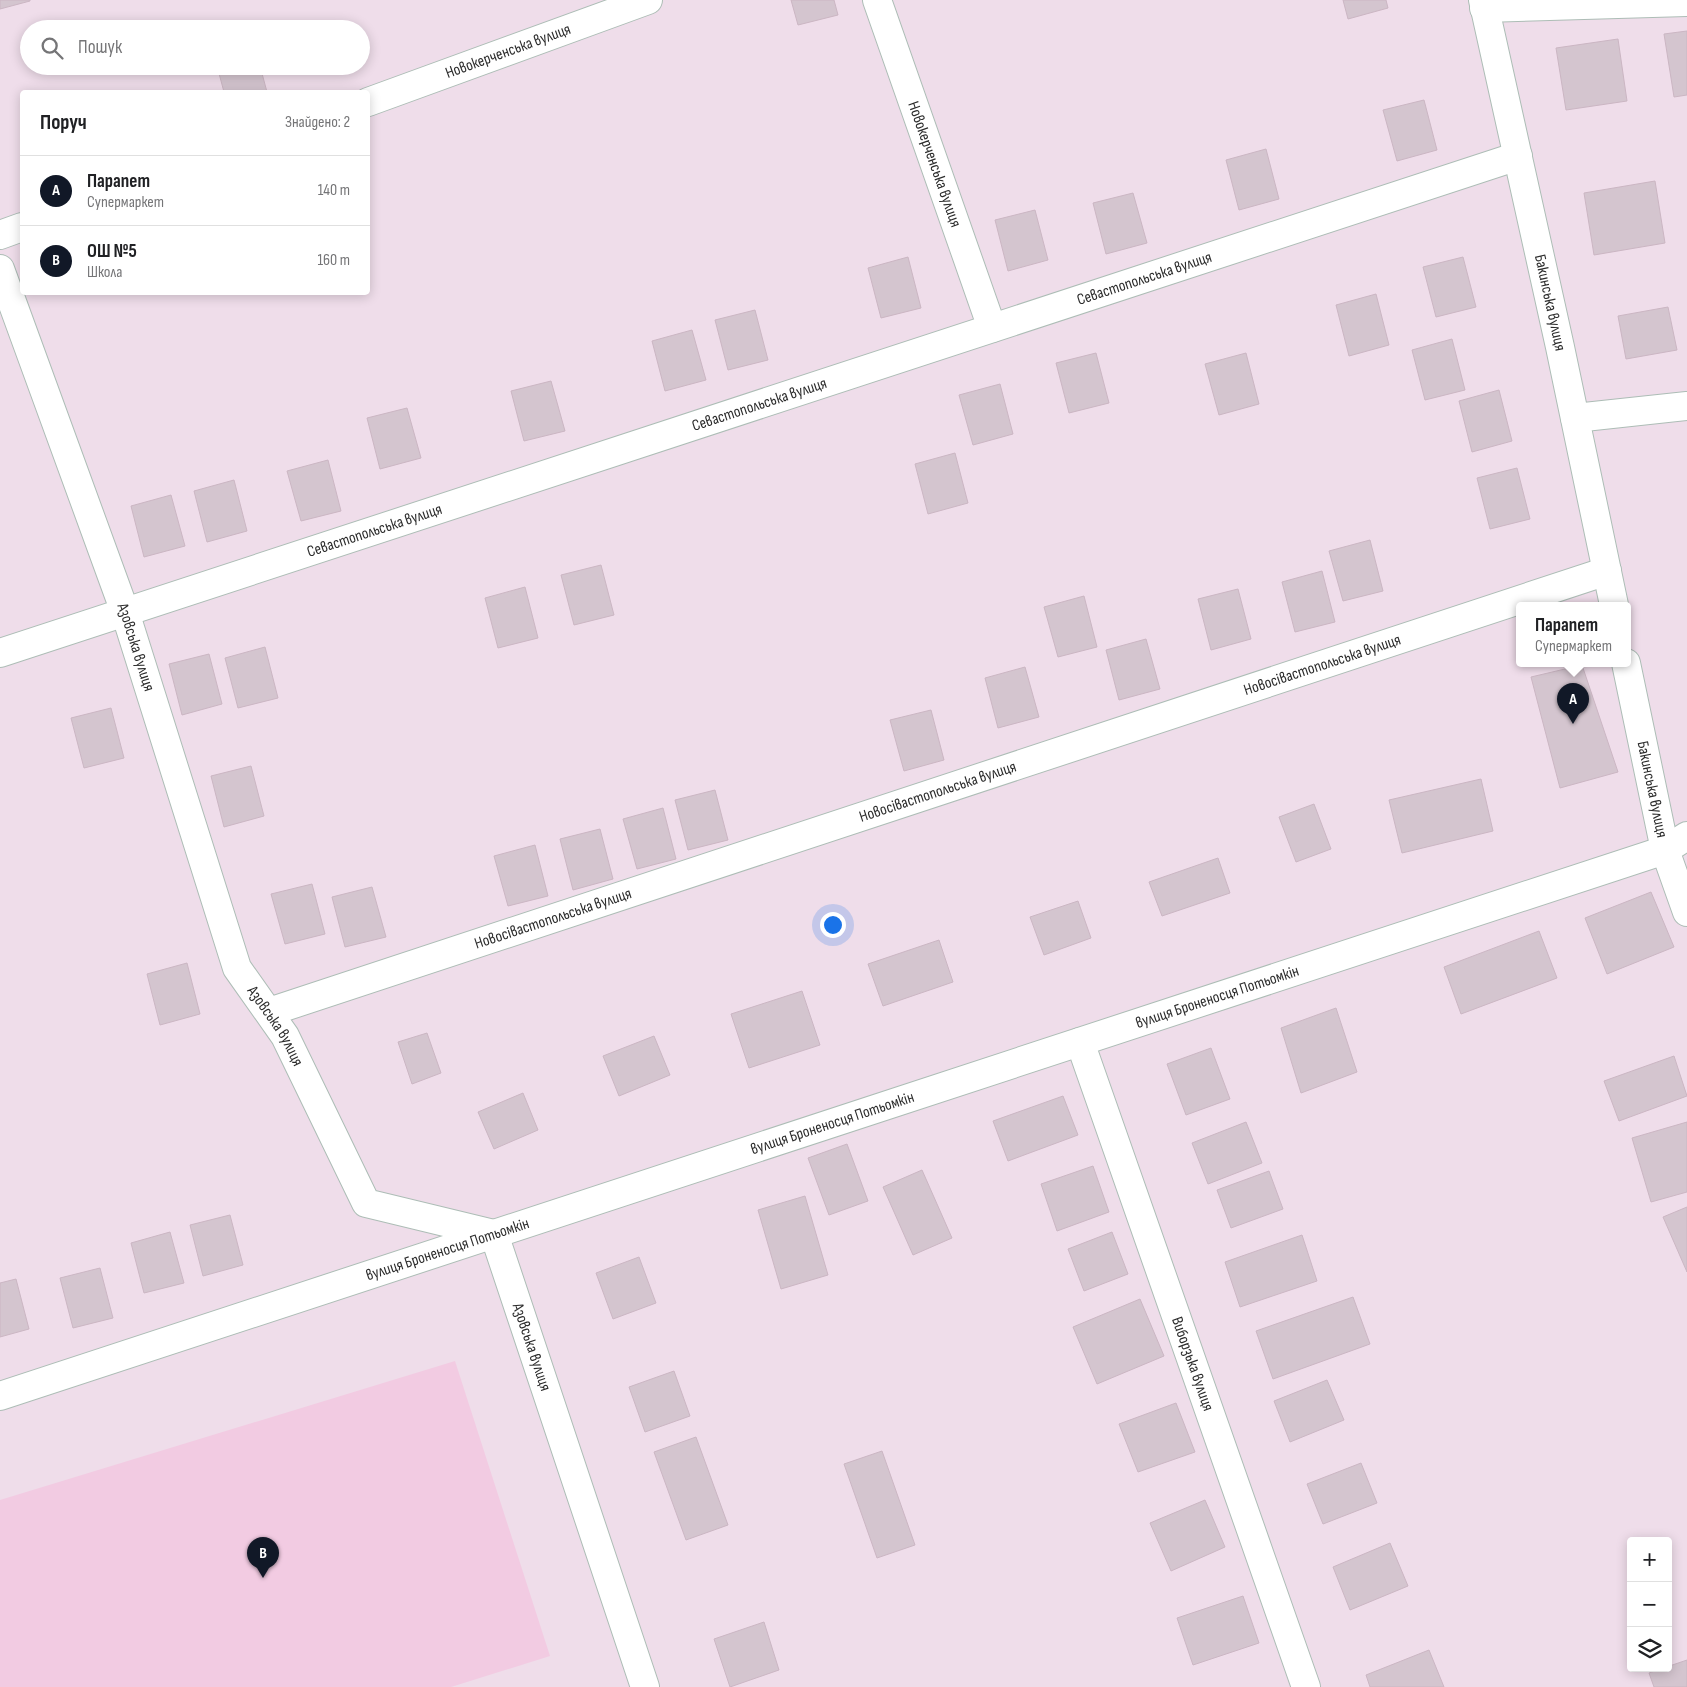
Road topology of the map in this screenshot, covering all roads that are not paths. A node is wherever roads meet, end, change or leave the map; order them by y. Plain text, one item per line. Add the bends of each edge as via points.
1 (648, 0) edge
2 (877, 0) edge
3 (1687, 2) edge
4 (1484, 4) edge
5 (370, 101) edge
6 (1518, 156) junction
7 (20, 228) edge
8 (0, 235) edge
9 (0, 269) edge
10 (992, 328) junction
11 (1687, 406) edge
12 (1575, 418) junction
13 (1607, 571) junction
14 (1613, 602) edge
15 (125, 612) junction
16 (0, 653) edge
17 (1627, 667) edge
18 (1676, 843) edge
19 (1687, 912) edge
20 (269, 1012) junction
21 (1080, 1042) junction
22 (494, 1234) junction
23 (0, 1396) edge
24 (645, 1687) edge
25 (1306, 1687) edge

1 - 5 street, Новокерченська вулиця
2 - 10 street, Новокерченська вулиця
3 - 4 street
4 - 6 street, Бакинська вулиця
6 - 10 street, Севастопольська вулиця
6 - 12 street, Бакинська вулиця
7 - 8 street
9 - 15 street, Азовська вулиця
10 - 15 street, Севастопольська вулиця
11 - 12 street
12 - 13 street, Бакинська вулиця
13 - 14 street, Бакинська вулиця
13 - 20 street, Новосівастопольська вулиця
15 - 16 street, Севастопольська вулиця
15 - 20 street, Азовська вулиця via 237,968
17 - 18 street, Бакинська вулиця
18 - 19 street, Бакинська вулиця
18 - 21 street, вулиця Броненосця Потьомкін
20 - 22 street, Азовська вулиця via 285,1036 366,1203
21 - 22 street, вулиця Броненосця Потьомкін
21 - 25 street, Виборзька вулиця
22 - 23 street, вулиця Броненосця Потьомкін
22 - 24 street, Азовська вулиця

